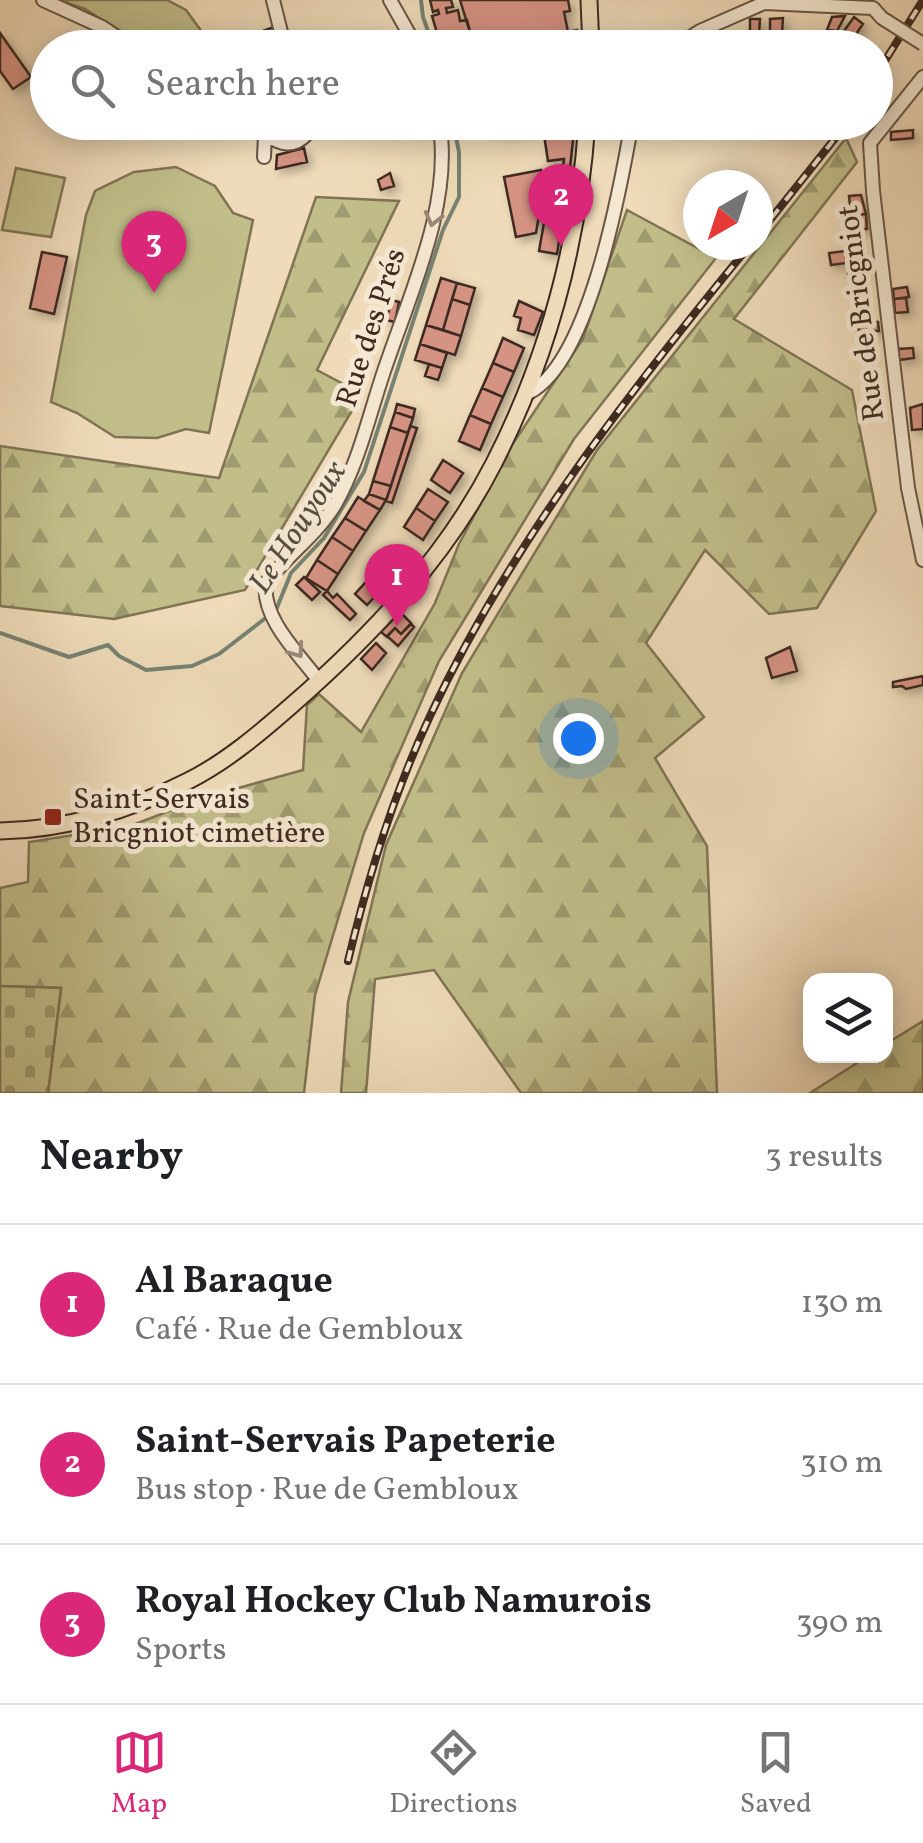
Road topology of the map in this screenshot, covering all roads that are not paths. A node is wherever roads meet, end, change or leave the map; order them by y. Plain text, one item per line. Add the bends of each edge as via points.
1 (42, 0) edge
2 (273, 0) edge
3 (390, 0) edge
4 (589, 0) edge
5 (875, 9) edge
6 (107, 30) edge
7 (280, 30) edge
8 (407, 30) edge
9 (590, 30) edge
10 (702, 30) edge
11 (923, 44) edge
12 (923, 77) edge
13 (893, 114) edge
14 (266, 140) edge
15 (274, 140) edge
16 (298, 140) edge
17 (441, 140) edge
18 (585, 140) edge
19 (629, 140) edge
20 (872, 140) edge
21 (264, 157) dead end
22 (526, 394) junction
23 (923, 560) edge
24 (319, 681) junction
25 (0, 832) edge

1 - 6 street
2 - 7 street
3 - 8 street
4 - 9 main road
5 - 10 street via 764,3
5 - 11 street, bridge
12 - 13 street, Rue de Bricgniot
14 - 21 street
15 - 16 street
17 -> 24 street, Rue des Prés via 432,227 338,501 266,583 266,605
18 - 22 main road via 564,276
19 - 22 street via 588,308 556,366
20 - 23 street, Rue de Bricgniot via 908,488
22 - 24 main road via 486,479 436,555
24 - 25 main road via 189,780 86,819

